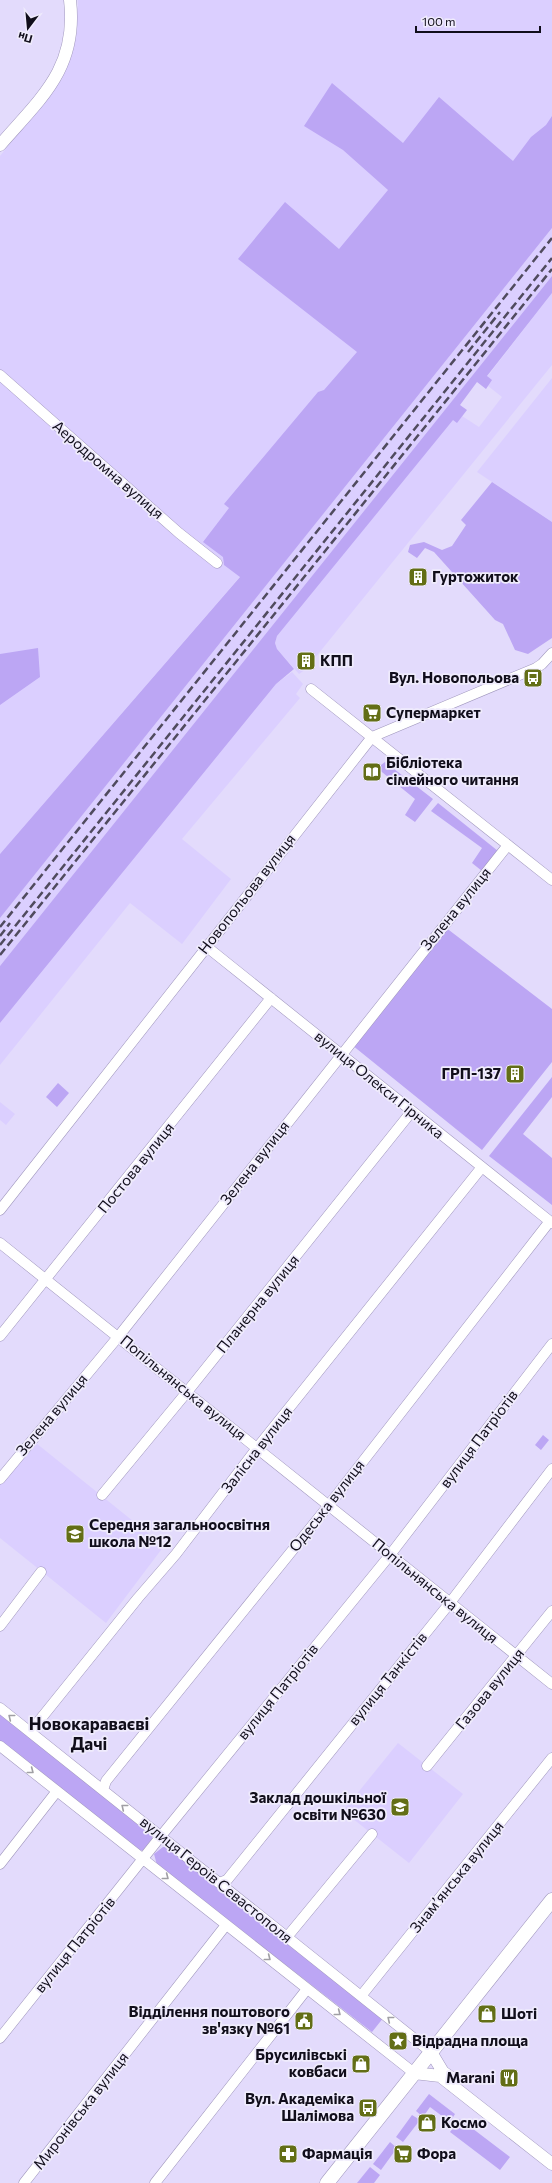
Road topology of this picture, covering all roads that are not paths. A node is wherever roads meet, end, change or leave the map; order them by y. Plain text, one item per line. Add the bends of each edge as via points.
1 (70, 0) edge
2 (0, 145) edge
3 (0, 375) edge
4 (217, 563) dead end
5 (552, 653) edge
6 (311, 689) dead end
7 (372, 737) junction
8 (508, 845) junction
9 (552, 880) edge
10 (206, 947) junction
11 (271, 998) junction
12 (341, 1054) junction
13 (412, 1111) junction
14 (482, 1167) junction
15 (0, 1210) edge
16 (551, 1222) edge
17 (0, 1243) edge
18 (46, 1279) junction
19 (0, 1336) edge
20 (118, 1336) junction
21 (552, 1344) edge
22 (187, 1392) junction
23 (257, 1448) junction
24 (552, 1469) edge
25 (0, 1479) edge
26 (102, 1495) dead end
27 (329, 1505) junction
28 (390, 1555) junction
29 (41, 1572) dead end
30 (449, 1604) junction
31 (552, 1611) edge
32 (0, 1626) edge
33 (516, 1656) junction
34 (552, 1684) edge
35 (0, 1708) edge
36 (30, 1732) junction
37 (0, 1746) edge
38 (552, 1758) edge
39 (427, 1766) dead end
40 (103, 1790) junction
41 (57, 1791) junction
42 (372, 1834) dead end
43 (161, 1836) junction
44 (143, 1860) junction
45 (0, 1864) edge
46 (219, 1883) junction
47 (552, 1900) edge
48 (226, 1925) junction
49 (287, 1937) junction
50 (308, 1989) junction
51 (361, 1996) junction
52 (0, 2038) edge
53 (431, 2052) junction
54 (414, 2073) junction
55 (552, 2159) edge
56 (552, 2164) edge
57 (24, 2183) edge
58 (155, 2183) edge
59 (327, 2183) edge

1 - 2 street via 72,28 69,48 61,69 46,92
3 - 4 street, Аеродромна вулиця via 179,533
5 - 7 street, Новопольова вулиця via 542,664
6 - 7 street
7 - 8 street
7 - 10 street, Новопольова вулиця
8 - 9 street
8 - 12 street, Зелена вулиця
10 - 11 street, вулиця Олекси Гірника
10 - 15 street, Новопольова вулиця
11 - 12 street, вулиця Олекси Гірника
11 - 18 street, Постова вулиця
12 - 13 street, вулиця Олекси Гірника
12 - 20 street, Зелена вулиця
13 - 14 street, вулиця Олекси Гірника
13 - 22 street, Планерна вулиця
14 - 16 street, вулиця Олекси Гірника
14 - 23 street, Залісна вулиця
16 - 27 street, Одеська вулиця
17 - 18 street, Попільнянська вулиця
18 - 19 street, Постова вулиця
18 - 20 street, Попільнянська вулиця
20 - 22 street, Попільнянська вулиця
20 - 25 street, Зелена вулиця
21 - 28 street, вулиця Патріотів
22 - 23 street, Попільнянська вулиця
22 - 26 street, Планерна вулиця
23 - 27 street, Попільнянська вулиця
23 - 36 street, Залісна вулиця via 176,1554
24 - 30 street, вулиця Танкістів
27 - 28 street, Попільнянська вулиця
27 - 40 street, Одеська вулиця via 106,1781
28 - 30 street, Попільнянська вулиця
28 - 43 street, вулиця Патріотів
29 - 32 street
30 - 33 street, Попільнянська вулиця
30 - 46 street, вулиця Танкістів via 227,1880
31 - 33 street, Газова вулиця
33 - 34 street, Попільнянська вулиця
33 - 39 street, Газова вулиця
36 -> 35 street, вулиця Героїв Севастополя
36 - 40 street, вулиця Героїв Севастополя
37 -> 41 street, вулиця Героїв Севастополя
38 - 51 street, Знамʼянська вулиця
43 -> 40 street, вулиця Героїв Севастополя
41 - 44 street, вулиця Героїв Севастополя
41 - 45 street
42 - 49 street
43 - 44 street, вулиця Патріотів
43 - 46 street, вулиця Героїв Севастополя
44 -> 48 street, вулиця Героїв Севастополя
44 - 52 street, вулиця Патріотів
46 - 49 street, вулиця Героїв Севастополя
47 - 53 main road
48 -> 50 street, вулиця Героїв Севастополя
48 - 57 street, Миронівська вулиця
49 - 51 street, вулиця Героїв Севастополя
50 -> 54 street, вулиця Героїв Севастополя
50 - 58 street
53 -> 51 street, вулиця Героїв Севастополя
53 - 54 main road
53 - 55 street via 443,2072
54 - 56 street via 440,2076
54 - 59 main road

